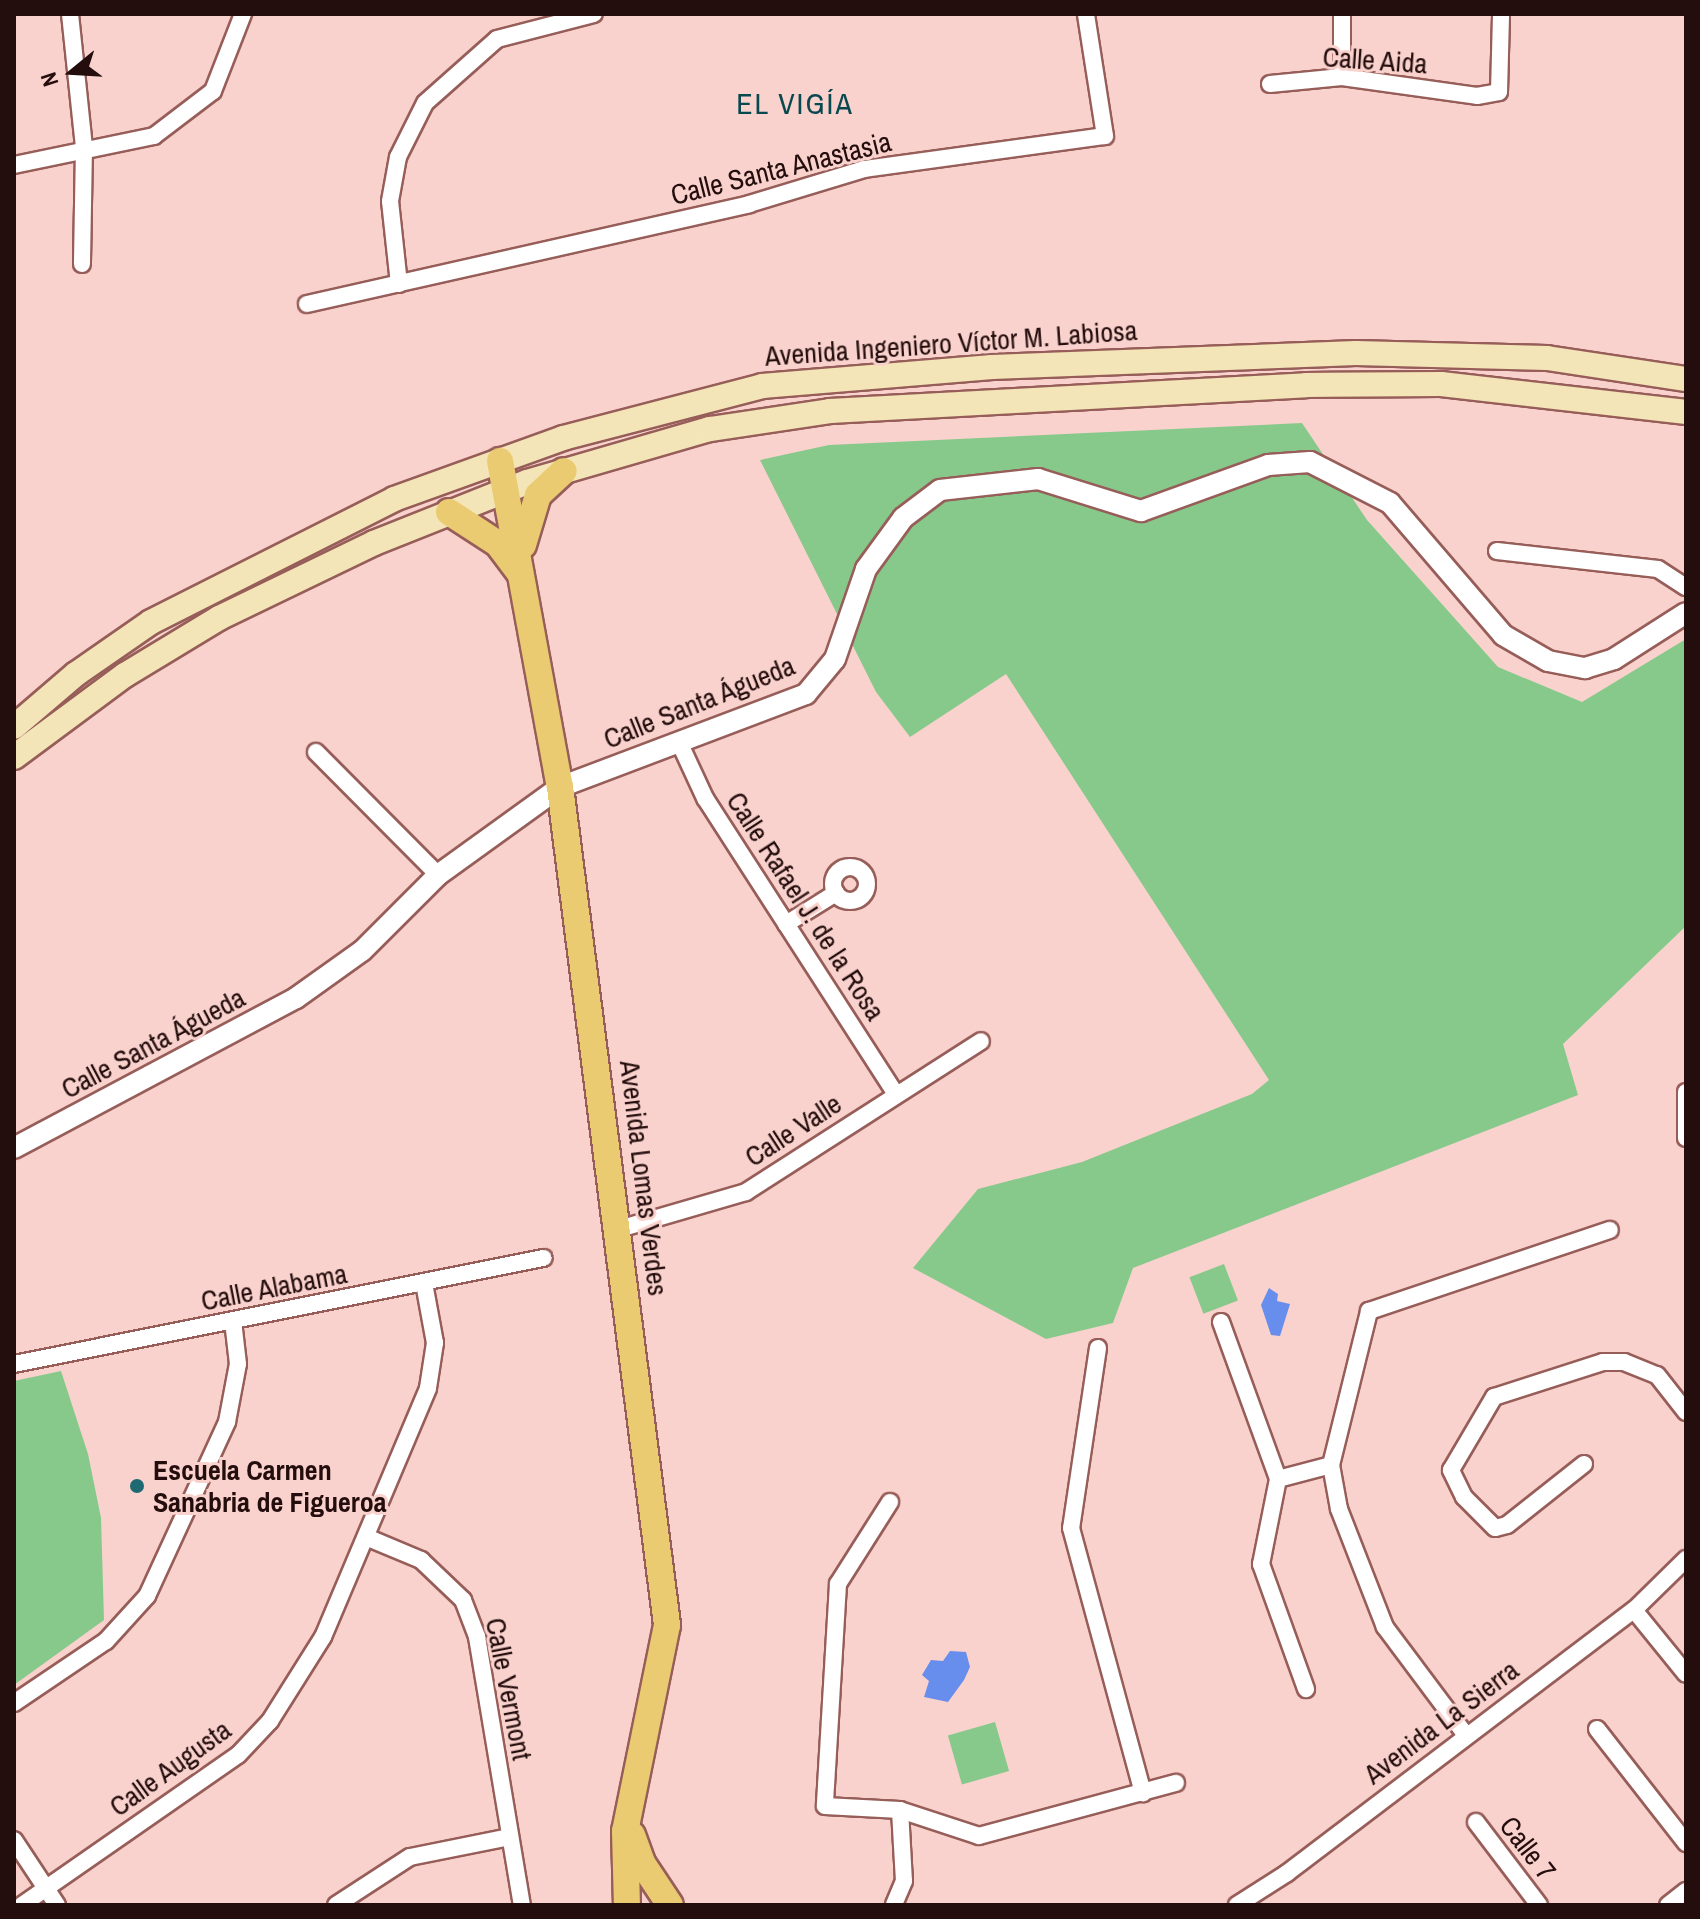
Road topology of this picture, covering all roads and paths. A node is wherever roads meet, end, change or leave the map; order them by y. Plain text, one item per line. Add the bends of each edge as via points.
1 (70, 14) edge
2 (243, 14) edge
3 (594, 14) edge
4 (1086, 14) edge
5 (1342, 14) edge
6 (1501, 14) edge
7 (1342, 77) junction
8 (1270, 84) dead end
9 (84, 147) junction
10 (14, 165) edge
11 (82, 264) dead end
12 (399, 284) junction
13 (307, 304) dead end
14 (1686, 379) edge
15 (1686, 412) edge
16 (500, 461) junction
17 (564, 471) junction
18 (506, 490) junction
19 (449, 512) junction
20 (1497, 551) dead end
21 (522, 571) junction
22 (1686, 587) edge
23 (1686, 613) edge
24 (14, 727) edge
25 (680, 744) junction
26 (316, 752) dead end
27 (14, 757) edge
28 (560, 787) junction
29 (438, 875) junction
30 (836, 893) dead end
31 (786, 924) junction
32 (981, 1041) dead end
33 (1686, 1092) edge
34 (895, 1093) junction
35 (1686, 1138) edge
36 (14, 1148) edge
37 (619, 1229) junction
38 (1610, 1230) dead end
39 (543, 1258) dead end
40 (424, 1283) junction
41 (233, 1321) junction
42 (1221, 1322) dead end
43 (1098, 1348) dead end
44 (14, 1364) edge
45 (1686, 1412) edge
46 (1584, 1464) dead end
47 (1331, 1465) junction
48 (1278, 1479) junction
49 (890, 1502) dead end
50 (366, 1537) junction
51 (1686, 1559) edge
52 (1634, 1610) junction
53 (1686, 1674) edge
54 (1306, 1689) dead end
55 (14, 1703) edge
56 (1597, 1729) dead end
57 (1465, 1734) junction
58 (1176, 1783) dead end
59 (1143, 1793) junction
60 (900, 1810) junction
61 (628, 1819) junction
62 (1476, 1822) dead end
63 (509, 1837) junction
64 (14, 1840) edge
65 (1686, 1843) edge
66 (46, 1889) junction
67 (1686, 1891) edge
68 (22, 1905) edge
69 (57, 1905) edge
70 (336, 1905) edge
71 (522, 1905) edge
72 (627, 1905) edge
73 (670, 1905) edge
74 (894, 1905) edge
75 (1237, 1905) edge
76 (1539, 1905) edge
77 (1668, 1905) edge

1 - 9 street
2 - 9 street via 213,91 154,136
3 - 12 street via 497,39 425,103 398,157 390,201
4 - 12 street, Calle Santa Anastasia via 1105,136 864,169 749,204
5 - 7 street
6 - 7 street, Calle Aida via 1499,92 1477,96
7 - 8 street, Calle Aida
9 - 10 street
9 - 11 street
12 - 13 street, Calle Santa Anastasia
14 - 16 main road, Avenida Ingeniero Víctor M. Labiosa via 1547,358 1431,353 1238,354 976,368 762,386 563,438
15 - 17 main road via 1441,384 1154,393 775,416
16 - 18 main road, Avenida Lomas Verdes
16 - 24 main road, Avenida Ingeniero Víctor M. Labiosa via 394,499 151,622 76,674
17 - 18 main road
17 - 21 main road via 538,495 528,517
18 - 19 main road
18 - 21 main road, Avenida Lomas Verdes
19 - 21 main road via 498,544
19 - 27 main road via 219,618 125,675
20 - 22 street via 1658,569
21 - 28 main road, Avenida Lomas Verdes
23 - 25 street, Calle Santa Águeda via 1614,659 1585,668 1548,661 1503,635 1390,503 1310,462 1268,465 1141,511 1038,479 940,490 903,518 866,569 835,659 806,694
25 - 28 street, Calle Santa Águeda
25 - 31 street, Calle Rafael J. de la Rosa via 705,798
26 - 29 street
28 - 29 street, Calle Santa Águeda
28 - 37 main road, Avenida Lomas Verdes
29 - 36 street, Calle Santa Águeda via 362,951 296,998
30 - 31 street
31 - 34 street, Calle Rafael J. de la Rosa
32 - 34 street, Calle Valle
33 - 35 street
34 - 37 street, Calle Valle via 746,1192
37 - 61 main road, Avenida Lomas Verdes via 667,1625
38 - 47 street via 1369,1311
39 - 40 street, Calle Alabama
40 - 41 street, Calle Alabama
40 - 50 street, Calle Augusta via 435,1343 428,1388
41 - 44 street, Calle Alabama
41 - 55 street via 238,1364 227,1422 147,1596 106,1641
42 - 48 street
43 - 59 street via 1071,1528
45 - 46 street via 1672,1389 1640,1366 1594,1364 1494,1397 1451,1470 1464,1497 1495,1528 1507,1525
47 - 48 street
47 - 57 street via 1339,1509 1385,1627
48 - 54 street via 1261,1564
49 - 60 street via 838,1584 825,1806
50 - 63 street, Calle Vermont via 421,1560 463,1600 477,1637
50 - 66 street, Calle Augusta via 323,1637 270,1721 238,1755
51 - 52 street, Avenida La Sierra
52 - 53 street
52 - 57 street, Avenida La Sierra
56 - 65 street
57 - 75 street, Avenida La Sierra via 1287,1873
58 - 59 street
59 - 60 street via 979,1836
60 - 74 street via 904,1881
61 - 72 main road, Avenida Lomas Verdes
61 - 73 main road via 642,1863
62 - 76 street, Calle 7
63 - 70 street via 410,1857
63 - 71 street, Calle Vermont
64 - 66 street
66 - 68 street, Calle Augusta
66 - 69 street
67 - 77 street

